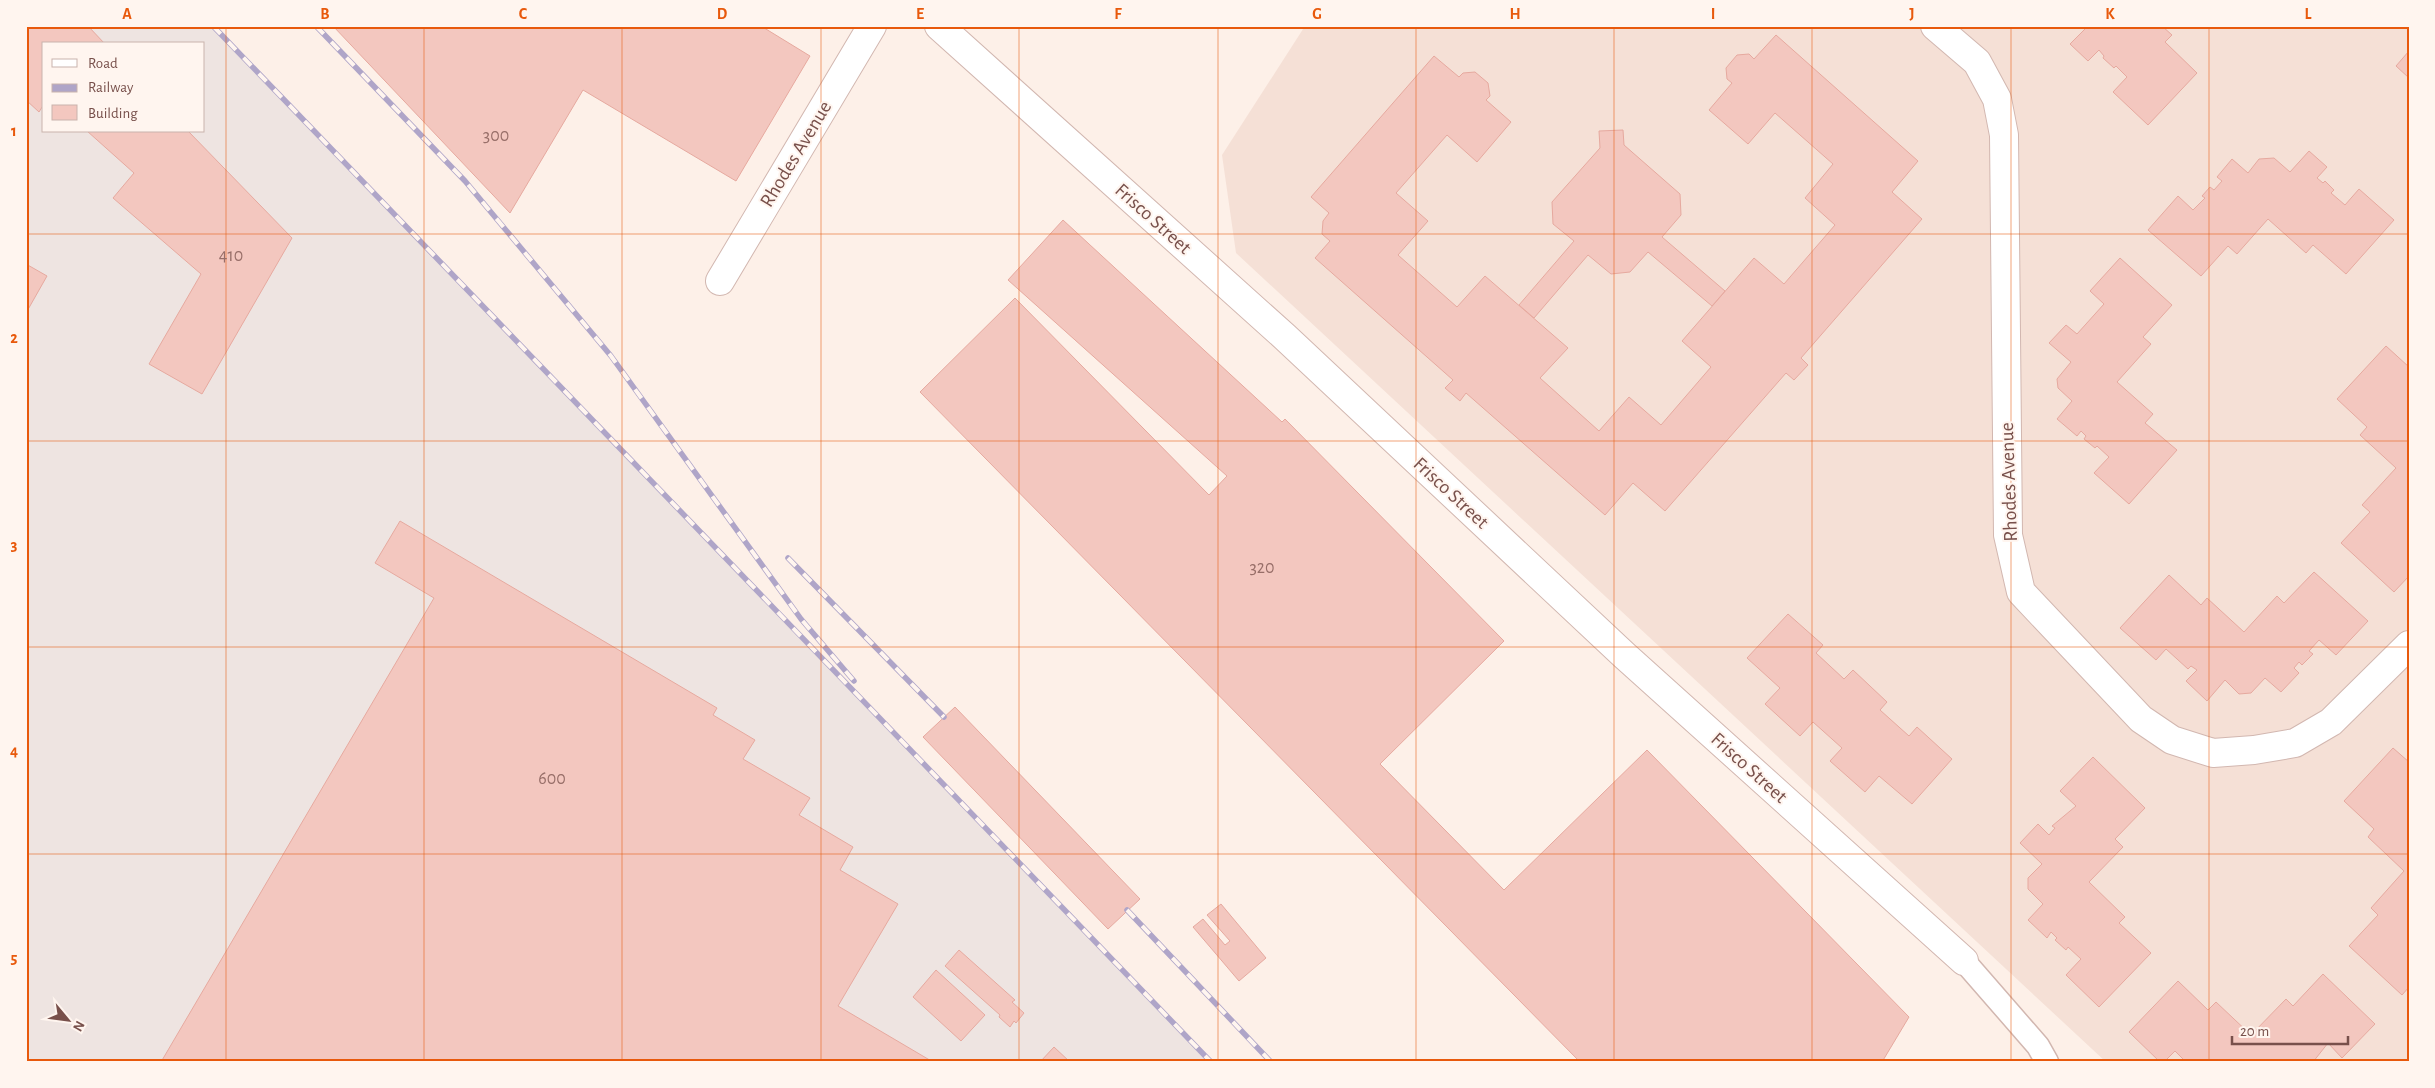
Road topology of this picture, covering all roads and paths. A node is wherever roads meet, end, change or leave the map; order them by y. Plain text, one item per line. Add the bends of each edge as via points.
1 (872, 26) edge
2 (939, 26) edge
3 (1935, 26) edge
4 (720, 281) dead end
5 (2409, 645) edge
6 (1964, 961) joint
7 (2047, 1062) edge

1 - 4 street, Rhodes Avenue
2 - 6 street, Frisco Street via 1285,338 1624,655
3 - 5 street, Rhodes Avenue via 1977,62 1997,99 2004,135 2008,535 2021,592 2141,719 2172,740 2213,753 2295,743 2331,722
6 - 7 lane via 2038,1046

